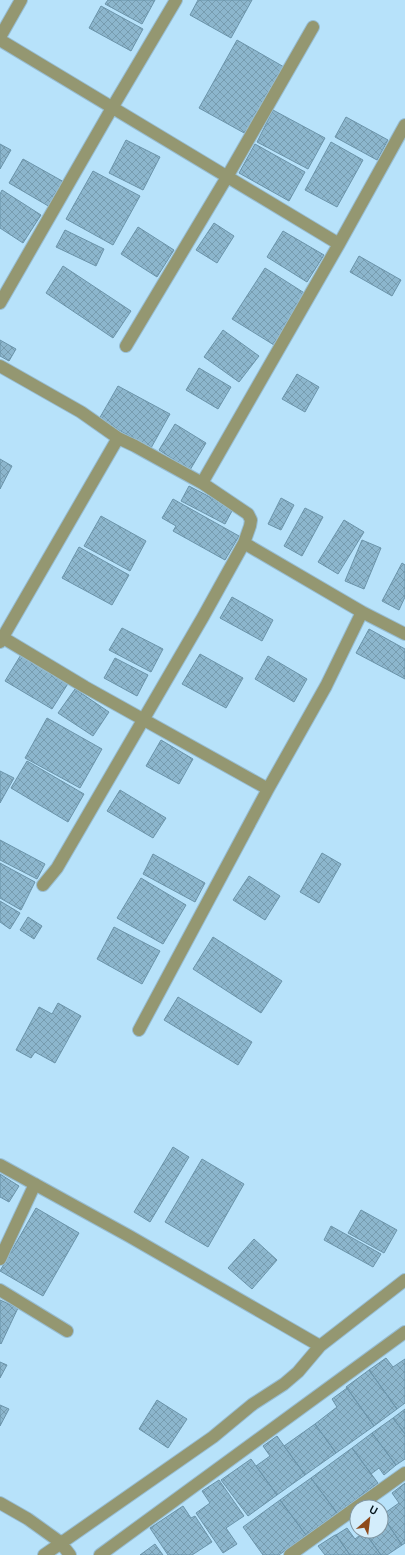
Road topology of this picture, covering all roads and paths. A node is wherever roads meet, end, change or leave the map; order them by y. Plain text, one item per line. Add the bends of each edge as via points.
1 (21, 0) edge
2 (176, 0) edge
3 (313, 27) dead end
4 (0, 37) edge
5 (0, 40) edge
6 (112, 108) junction
7 (405, 125) edge
8 (227, 177) junction
9 (339, 244) junction
10 (0, 303) edge
11 (126, 346) dead end
12 (0, 366) edge
13 (118, 438) junction
14 (202, 483) junction
15 (244, 544) junction
16 (362, 612) junction
17 (405, 634) edge
18 (1, 638) edge
19 (144, 718) junction
20 (268, 789) junction
21 (43, 886) dead end
22 (139, 1030) dead end
23 (0, 1165) edge
24 (35, 1184) junction
25 (0, 1259) edge
26 (405, 1280) edge
27 (0, 1290) edge
28 (67, 1331) dead end
29 (405, 1332) edge
30 (320, 1346) junction
31 (405, 1473) edge
32 (368, 1499) edge
33 (0, 1503) edge
34 (349, 1513) edge
35 (60, 1542) junction
36 (44, 1555) edge
37 (70, 1555) edge
38 (100, 1555) edge
39 (290, 1555) edge

1 - 4 street
2 - 6 street
3 - 8 street
5 - 6 street
6 - 8 street
6 - 10 street
7 - 9 street
8 - 9 street
8 - 11 street
9 - 14 street
12 - 13 street via 82,412
13 - 14 street
13 - 18 street
14 - 15 street via 248,514 251,520
15 - 16 street
15 - 19 street
16 - 17 street
16 - 20 street via 326,686
18 - 19 street
19 - 20 street
19 - 21 street
20 - 22 street
23 - 24 street
24 - 25 street
24 - 30 street
26 - 30 street
27 - 28 street
29 - 38 street
30 - 35 street via 284,1384 253,1404 213,1437
31 - 32 street
33 - 35 street
34 - 39 street
35 - 36 street
35 - 37 street

